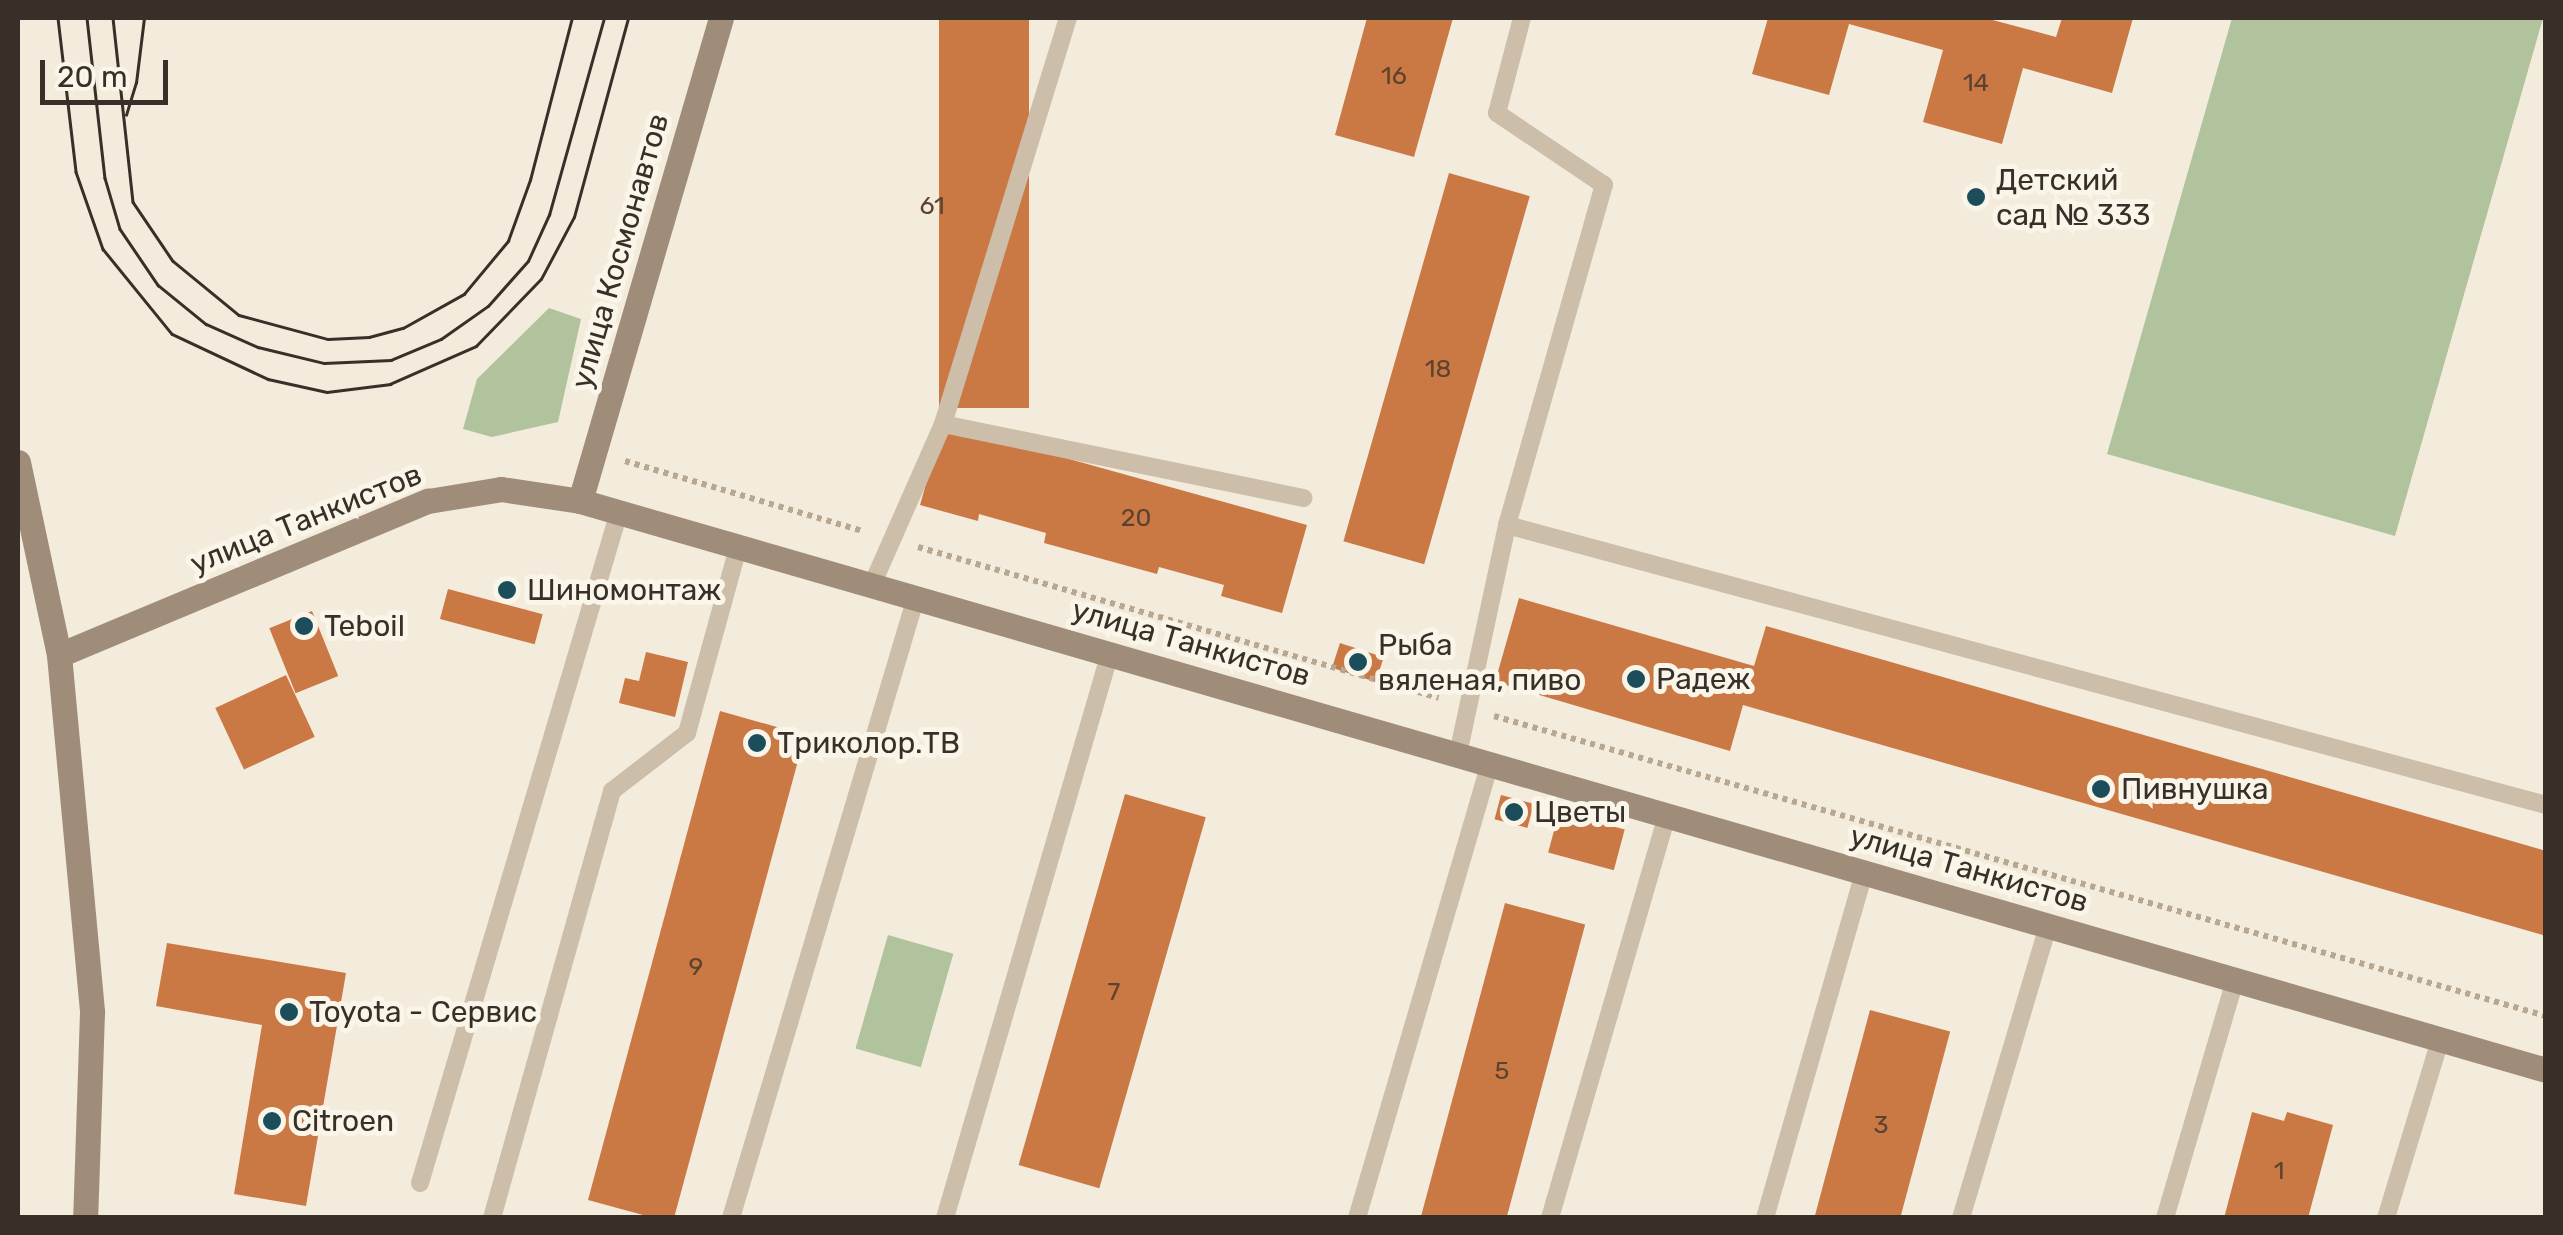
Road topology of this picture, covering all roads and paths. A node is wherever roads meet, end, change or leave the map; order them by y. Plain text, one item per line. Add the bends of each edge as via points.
1 (721, 18) edge
2 (1068, 18) edge
3 (1522, 18) edge
4 (943, 424) junction
5 (596, 452) junction
6 (18, 462) edge
7 (1302, 498) dead end
8 (580, 501) junction
9 (619, 512) junction
10 (1507, 525) junction
11 (892, 539) junction
12 (738, 548) junction
13 (872, 584) junction
14 (916, 597) junction
15 (1110, 654) junction
16 (60, 655) junction
17 (1468, 709) junction
18 (1458, 754) junction
19 (1490, 764) junction
20 (2546, 806) edge
21 (1666, 815) junction
22 (1864, 873) junction
23 (2048, 926) junction
24 (2235, 980) junction
25 (2546, 1016) edge
26 (2440, 1040) junction
27 (2546, 1070) edge
28 (420, 1183) dead end
29 (735, 1216) edge
30 (84, 1218) edge
31 (492, 1218) edge
32 (945, 1218) edge
33 (1357, 1218) edge
34 (1550, 1218) edge
35 (1765, 1218) edge
36 (1961, 1218) edge
37 (2165, 1218) edge
38 (2386, 1218) edge

1 - 5 main road, улица Космонавтов
2 - 4 lane
3 - 10 lane via 1498,113 1604,186
4 - 7 lane
4 - 11 lane
5 - 8 main road, улица Космонавтов
5 - 11 path
6 - 16 main road
8 - 9 main road, улица Танкистов
8 - 16 main road, улица Танкистов via 502,489 428,501
9 - 12 main road, улица Танкистов
9 - 28 lane
10 - 17 lane
10 - 20 lane
11 - 13 lane
11 - 17 path
12 - 13 main road, улица Танкистов
12 - 31 lane via 687,734 612,791
13 - 14 main road, улица Танкистов
14 - 15 main road, улица Танкистов
14 - 29 lane
15 - 18 main road, улица Танкистов
15 - 32 lane
16 - 30 main road via 92,1012
17 - 18 lane
17 - 25 path
18 - 19 main road, улица Танкистов
19 - 21 main road, улица Танкистов
19 - 33 lane
21 - 22 main road, улица Танкистов
21 - 34 lane
22 - 23 main road, улица Танкистов
22 - 35 lane
23 - 24 main road, улица Танкистов
23 - 36 lane
24 - 26 main road, улица Танкистов
24 - 37 lane
26 - 27 main road, улица Танкистов
26 - 38 lane

